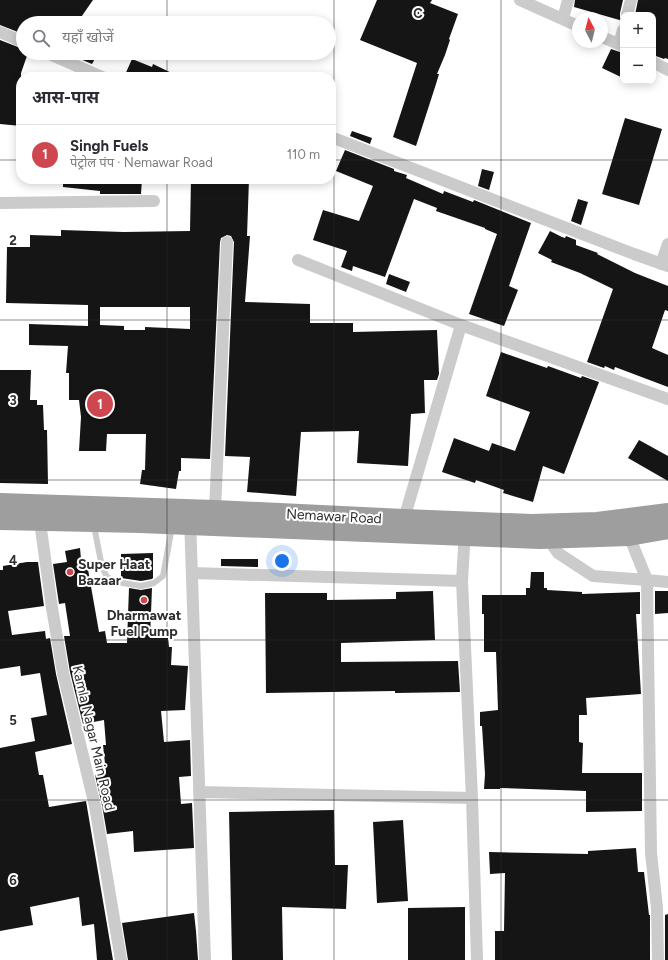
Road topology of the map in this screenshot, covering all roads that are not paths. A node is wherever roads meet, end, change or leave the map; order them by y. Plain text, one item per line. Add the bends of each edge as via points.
1 (520, 0) edge
2 (568, 0) edge
3 (630, 0) edge
4 (628, 12) edge
5 (563, 19) junction
6 (572, 23) edge
7 (0, 32) edge
8 (16, 39) edge
9 (608, 40) edge
10 (620, 45) edge
11 (63, 60) edge
12 (656, 64) edge
13 (668, 70) edge
14 (91, 72) edge
15 (336, 140) edge
16 (154, 201) dead end
17 (0, 203) edge
18 (227, 242) dead end
19 (668, 244) edge
20 (298, 260) dead end
21 (665, 265) edge
22 (461, 324) junction
23 (668, 399) edge
24 (0, 503) edge
25 (215, 510) junction
26 (668, 512) edge
27 (184, 519) junction
28 (404, 519) junction
29 (0, 520) edge
30 (40, 522) junction
31 (94, 522) junction
32 (625, 527) junction
33 (465, 529) junction
34 (668, 529) edge
35 (547, 531) junction
36 (192, 573) junction
37 (647, 580) junction
38 (462, 581) junction
39 (668, 582) edge
40 (199, 792) junction
41 (472, 798) junction
42 (662, 907) edge
43 (121, 960) edge
44 (205, 960) edge
45 (477, 960) edge
46 (658, 960) edge

1 - 5 street
2 - 5 street
3 - 4 street
5 - 6 street
7 - 8 street
9 - 10 street
11 - 14 street
12 - 13 street
15 - 21 street
16 - 17 street
18 - 25 street
19 - 21 street
20 - 22 street
22 - 23 street
22 - 28 street
24 - 27 highway, Nemawar Road
25 - 27 highway, Nemawar Road
25 - 28 highway, Nemawar Road
26 - 32 highway, Nemawar Road
27 - 31 highway, Nemawar Road
27 - 31 lane via 163,576 154,583 141,586 117,582 108,577 102,566
27 - 33 highway, Nemawar Road
27 - 36 street
28 - 33 highway, Nemawar Road
29 - 30 highway, Nemawar Road
30 - 31 highway, Nemawar Road
30 - 43 street, Kamla Nagar Main Road via 63,673 95,806
32 - 34 highway, Nemawar Road
32 - 35 highway, Nemawar Road via 597,522
32 - 37 street
33 - 35 highway, Nemawar Road
33 - 38 street
35 - 37 street via 558,553 593,576
36 - 38 street
36 - 40 street
37 - 39 street
37 - 42 street via 651,853
38 - 41 street
40 - 41 street
40 - 44 street
41 - 45 street
42 - 46 street

